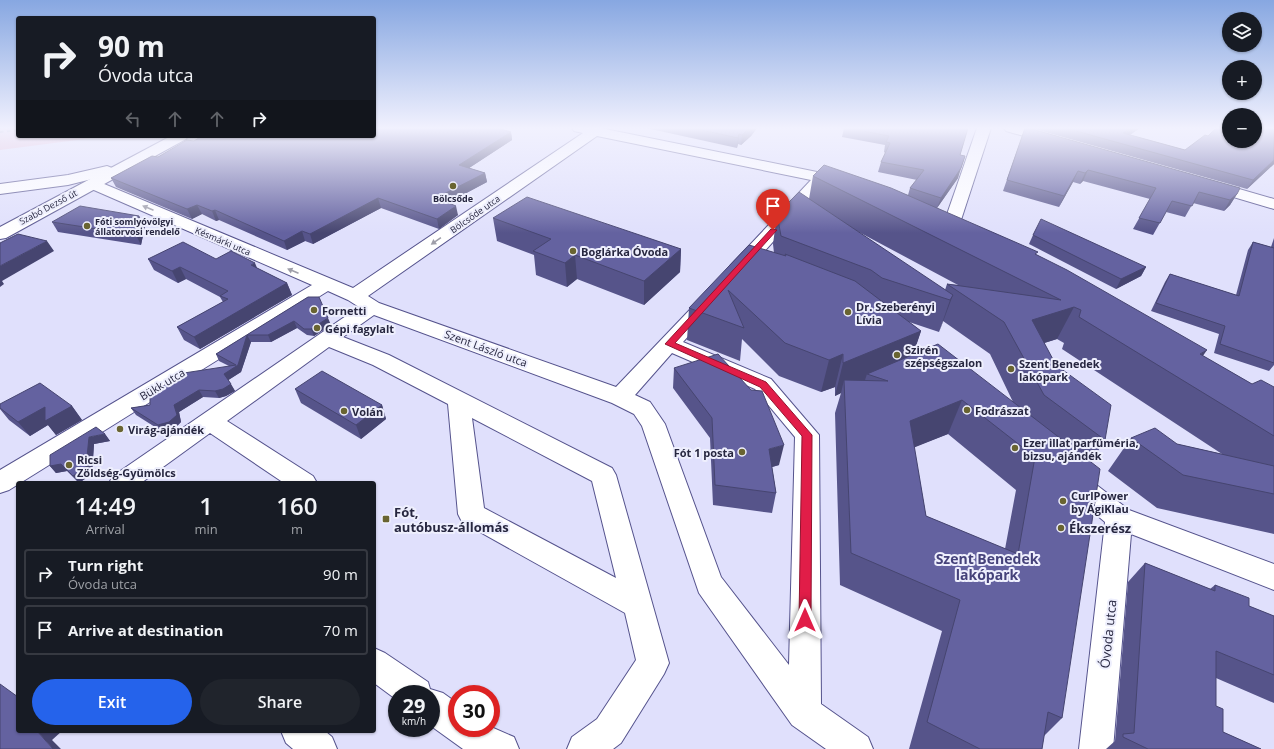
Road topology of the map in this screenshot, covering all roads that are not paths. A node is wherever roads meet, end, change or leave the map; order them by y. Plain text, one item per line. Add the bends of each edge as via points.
1 (131, 163) edge
2 (544, 163) edge
3 (748, 163) edge
4 (972, 163) edge
5 (122, 168) junction
6 (822, 178) junction
7 (1195, 181) edge
8 (92, 184) junction
9 (0, 189) edge
10 (858, 189) edge
11 (1274, 204) edge
12 (953, 220) edge
13 (0, 234) edge
14 (325, 285) junction
15 (363, 301) junction
16 (327, 339) junction
17 (669, 344) junction
18 (620, 397) junction
19 (459, 401) junction
20 (209, 421) junction
21 (1052, 464) edge
22 (7, 480) edge
23 (293, 480) edge
24 (125, 481) edge
25 (1119, 518) junction
26 (1274, 576) edge
27 (638, 605) junction
28 (376, 665) edge
29 (403, 685) edge
30 (804, 713) junction
31 (300, 733) edge
32 (476, 737) edge
33 (320, 749) edge
34 (502, 749) edge
35 (584, 749) edge
36 (856, 749) edge
37 (1096, 749) edge

1 - 5 street, Szabó Dezső út
2 -> 15 street, Bölcsőde utca
3 - 6 street
4 - 12 street
5 - 8 street, Szabó Dezső út
5 - 9 street via 68,180
6 - 10 street
6 - 17 street via 755,266
7 - 11 street
8 - 13 street, Szabó Dezső út
14 -> 8 street, Késmárki utca
14 - 15 street, Késmárki utca
14 - 22 street, Bükk utca
15 - 16 street
15 - 18 street, Szent László utca
16 - 19 street via 380,360
16 - 20 street
17 - 18 street
17 - 30 street via 763,384 807,435
18 - 30 street, Szent László utca via 642,408 653,424 709,584
19 - 27 street via 603,475
19 - 27 street via 471,514
20 - 23 street
20 - 24 street
21 - 25 street
25 - 26 street
25 - 37 street, Óvoda utca
27 - 35 street via 653,663 608,731
28 - 29 street
30 - 36 street, Szent László utca
31 - 33 street
32 - 34 street via 486,744

